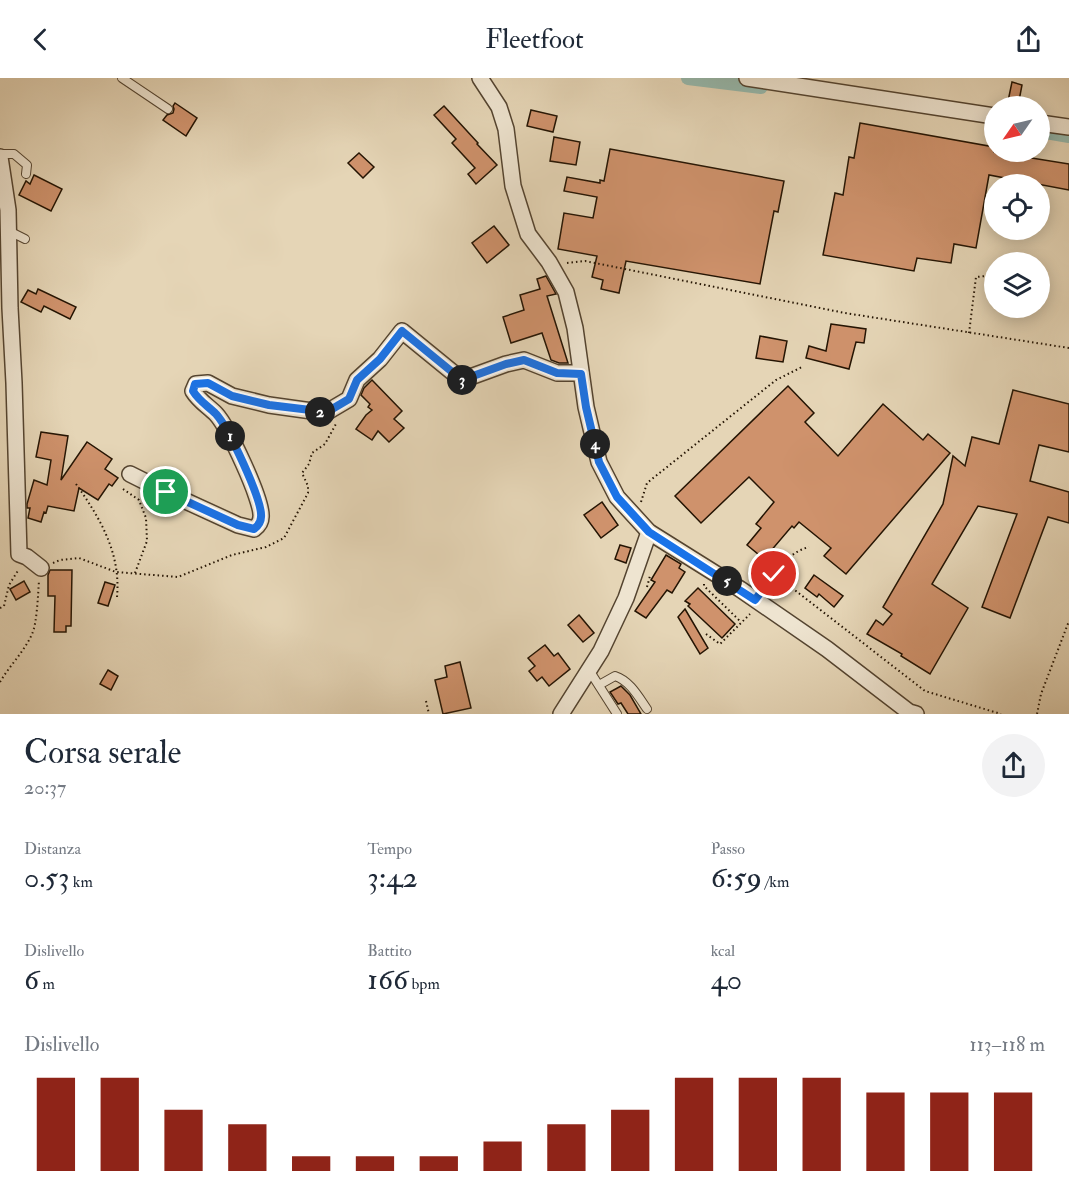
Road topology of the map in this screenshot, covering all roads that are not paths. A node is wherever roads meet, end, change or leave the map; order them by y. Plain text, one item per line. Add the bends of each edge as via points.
1 (122, 78) edge
2 (480, 78) edge
3 (747, 78) edge
4 (766, 80) edge
5 (168, 109) dead end
6 (984, 114) edge
7 (1050, 124) edge
8 (1069, 127) edge
9 (0, 155) edge
10 (26, 174) dead end
11 (9, 231) junction
12 (26, 239) dead end
13 (9, 310) edge
14 (581, 374) junction
15 (130, 474) dead end
16 (649, 532) junction
17 (40, 568) road end
18 (589, 669) junction
19 (599, 685) junction
20 (647, 709) dead end
21 (561, 714) edge
22 (617, 714) edge
23 (916, 714) edge

1 - 5 lane
2 - 14 street via 499,107 506,129 513,186 528,234 566,292
3 - 4 street
4 - 6 street
7 - 8 street
9 - 10 lane via 15,154 27,165
9 - 11 street
11 - 12 lane
11 - 13 street
13 - 17 street via 19,554
14 - 15 street via 557,373 524,360 462,380 402,331 357,380 349,399 327,412 269,405 232,396 208,383 195,384 193,391 198,399 217,415 236,445 254,488 262,516 254,529
14 - 16 street via 599,462 617,497
16 - 18 street via 626,598
16 - 23 street via 827,649
18 - 19 lane
18 - 21 street
19 - 20 lane via 615,676 623,679
19 - 22 lane

